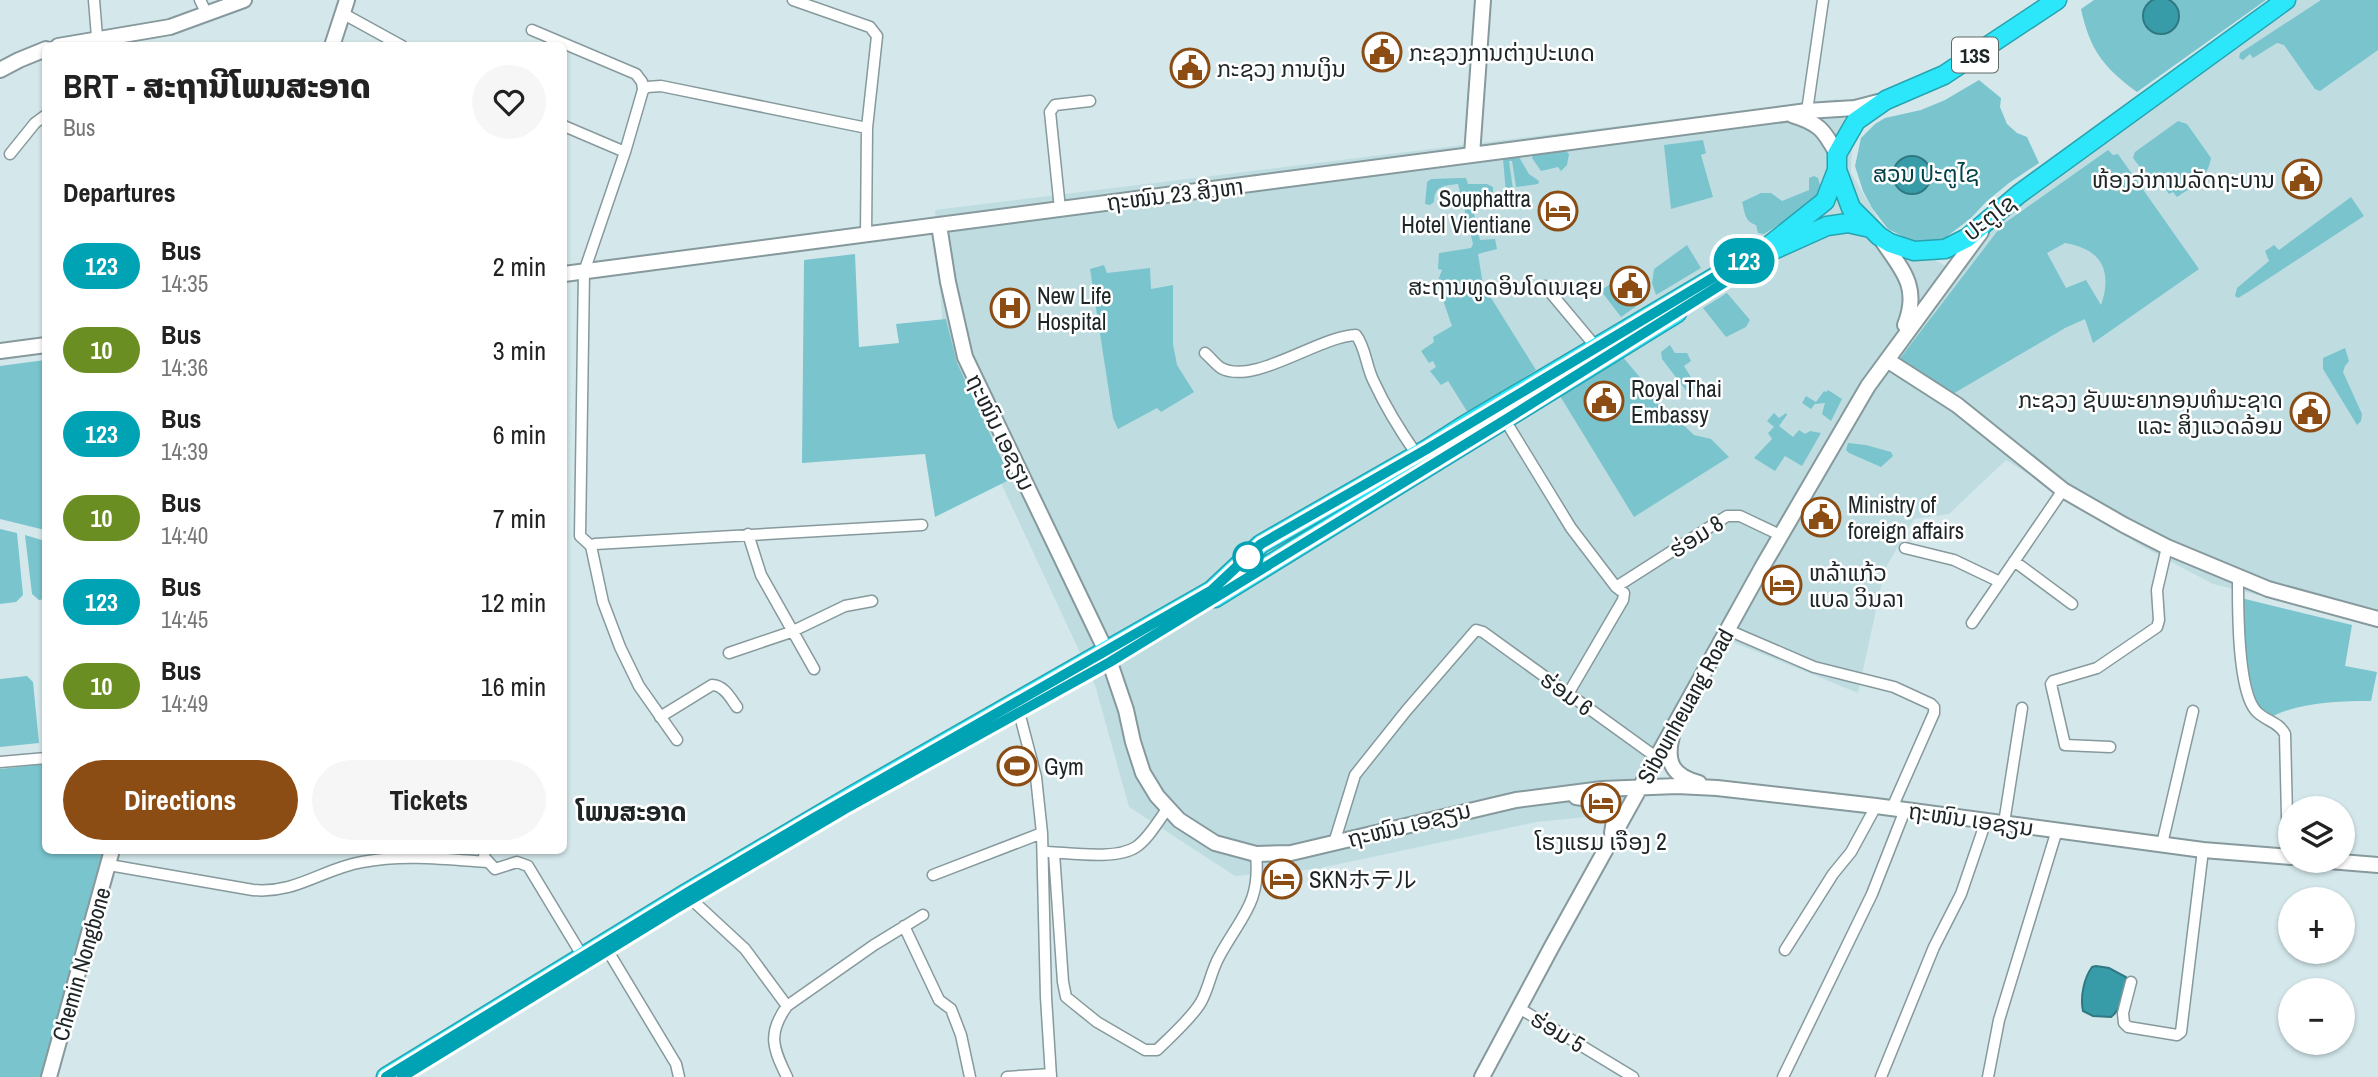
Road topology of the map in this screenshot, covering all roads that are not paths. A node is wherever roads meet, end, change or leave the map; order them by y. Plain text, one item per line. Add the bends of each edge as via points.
1 (94, 0) edge
2 (200, 0) edge
3 (244, 0) edge
4 (793, 0) edge
5 (1483, 0) edge
6 (1823, 0) edge
7 (2057, 0) edge
8 (2286, 0) edge
9 (344, 3) edge
10 (207, 14) junction
11 (532, 30) dead end
12 (97, 37) junction
13 (119, 40) edge
14 (75, 42) edge
15 (333, 42) edge
16 (397, 42) edge
17 (560, 42) edge
18 (567, 45) edge
19 (42, 51) edge
20 (0, 70) edge
21 (643, 90) junction
22 (1886, 100) junction
23 (1090, 101) dead end
24 (1807, 111) junction
25 (1787, 113) junction
26 (42, 119) edge
27 (567, 127) edge
28 (867, 128) junction
29 (625, 152) junction
30 (10, 154) dead end
31 (1472, 155) junction
32 (1837, 162) junction
33 (1060, 209) junction
34 (1990, 220) junction
35 (939, 225) junction
36 (1874, 232) junction
37 (866, 236) junction
38 (1751, 260) junction
39 (584, 272) junction
40 (567, 274) edge
41 (1540, 287) dead end
42 (1679, 305) junction
43 (1898, 342) junction
44 (42, 346) edge
45 (1597, 347) junction
46 (0, 351) edge
47 (1205, 353) dead end
48 (1887, 360) junction
49 (1505, 420) junction
50 (1417, 455) junction
51 (2063, 490) junction
52 (922, 525) dead end
53 (748, 534) junction
54 (1780, 535) junction
55 (591, 547) junction
56 (2167, 547) junction
57 (1906, 548) dead end
58 (2014, 561) junction
59 (2238, 577) junction
60 (2000, 582) junction
61 (1616, 587) junction
62 (872, 601) dead end
63 (2072, 604) dead end
64 (2378, 619) edge
65 (1972, 623) dead end
66 (1728, 630) junction
67 (791, 632) junction
68 (729, 653) dead end
69 (1108, 657) junction
70 (814, 668) dead end
71 (1568, 694) junction
72 (737, 707) dead end
73 (2022, 708) dead end
74 (2193, 711) dead end
75 (1019, 712) junction
76 (1679, 716) junction
77 (660, 718) junction
78 (677, 740) dead end
79 (2110, 747) dead end
80 (1656, 757) junction
81 (42, 758) edge
82 (0, 762) edge
83 (1639, 788) junction
84 (1717, 788) junction
85 (1555, 793) junction
86 (2287, 796) edge
87 (1876, 806) junction
88 (1168, 808) junction
89 (1898, 809) junction
90 (1986, 821) junction
91 (2004, 823) junction
92 (2057, 830) junction
93 (1042, 832) junction
94 (1611, 838) junction
95 (1334, 843) junction
96 (2162, 844) junction
97 (2203, 850) junction
98 (1042, 852) junction
99 (1054, 853) junction
100 (484, 854) edge
101 (1256, 854) junction
102 (2278, 856) edge
103 (110, 858) edge
104 (487, 862) junction
105 (2355, 863) edge
106 (2378, 865) edge
107 (933, 875) dead end
108 (691, 899) junction
109 (923, 915) dead end
110 (904, 926) junction
111 (1785, 950) dead end
112 (608, 951) junction
113 (583, 957) junction
114 (2131, 982) dead end
115 (787, 1006) junction
116 (1519, 1008) junction
117 (1051, 1076) edge
118 (49, 1077) edge
119 (386, 1077) edge
120 (402, 1077) edge
121 (679, 1077) edge
122 (787, 1077) edge
123 (970, 1077) edge
124 (1007, 1077) edge
125 (1482, 1077) edge
126 (1633, 1077) edge
127 (1783, 1077) edge
128 (1881, 1077) edge
129 (1988, 1077) edge

1 - 12 street
2 - 10 street
3 - 10 main road
4 - 28 street via 876,33
5 - 31 main road
6 - 24 street
7 - 22 highway, 13S via 1944,75
8 - 34 highway, ປະຕູໄຊ / 13S via 2031,185
9 - 15 main road
9 - 16 street
10 - 13 main road
11 - 17 street
12 - 13 main road
12 - 14 main road
18 - 21 street via 636,74
19 - 20 main road
21 - 28 street via 661,86
21 - 29 street
22 - 24 main road, ຖະໜົນ 23 ສິງຫາ via 1855,108
22 - 32 highway, 13S via 1856,121
23 - 33 street via 1055,105 1050,112
24 - 25 main road, ຖະໜົນ 23 ສິງຫາ
25 - 31 main road, ຖະໜົນ 23 ສິງຫາ
25 - 32 main road via 1825,131
26 - 30 street
27 - 29 street
28 - 37 street
29 - 39 street
31 - 33 main road, ຖະໜົນ 23 ສິງຫາ
32 - 36 highway, ປະຕູໄຊ / 13S via 1852,208
32 - 38 highway, 13S via 1825,201
33 - 35 main road, ຖະໜົນ 23 ສິງຫາ
34 - 36 highway, ປະຕູໄຊ / 13S via 1945,249 1914,251
34 - 43 main road, Sibounheuang Road
35 - 37 main road, ຖະໜົນ 23 ສິງຫາ
35 - 69 main road, ຖະໜົນ ເອຊຽນ via 965,357
36 - 38 highway, 13S via 1848,223 1827,226
36 - 43 main road, Sibounheuang Road via 1906,276 1912,295
37 - 39 main road, ຖະໜົນ 23 ສິງຫາ
38 - 42 highway, 13S via 1741,261
39 - 40 main road, ຖະໜົນ 23 ສິງຫາ
39 - 55 street via 580,536
41 - 45 street via 1545,286
42 - 45 highway, 13S
42 - 49 highway, 13S
43 - 48 main road, Sibounheuang Road
44 - 46 main road
45 - 50 highway, 13S
47 - 50 street via 1221,368 1249,372 1356,335 1374,382
48 - 51 main road via 1957,405
48 - 54 main road, Sibounheuang Road
49 - 61 street via 1571,528
49 - 69 highway, 13S
50 - 69 highway, 13S via 1261,544 1212,590
51 - 56 main road
51 - 58 street
52 - 53 street
53 - 55 street
53 - 67 street via 761,575
54 - 61 street, ຮ່ອມ 8 via 1740,516 1727,516
54 - 66 main road, Sibounheuang Road
55 - 77 street via 603,602 620,647
56 - 59 main road
56 - 79 street via 2157,590 2157,627 2097,668 2052,684 2065,745
57 - 60 street via 1954,560
58 - 60 street
58 - 63 street
59 - 64 main road
59 - 86 street via 2238,643 2248,693 2256,711 2285,734
60 - 65 street
61 - 71 street via 1624,593 1623,600
62 - 67 street via 845,606
66 - 76 main road, Sibounheuang Road
66 - 89 street via 1814,667 1894,687 1934,707
67 - 68 street
67 - 70 street
69 - 75 highway, 13S
69 - 88 main road, ຖະໜົນ ເອຊຽນ via 1143,773
69 - 113 highway, 13S via 853,795
71 - 80 street, ຮ່ອມ 6
71 - 95 street, ຮ່ອມ 6 via 1476,630 1355,775
72 - 77 street via 723,689 712,685
73 - 91 street
74 - 96 street
75 - 93 street via 1036,777
75 - 108 highway, 13S
76 - 80 main road, Sibounheuang Road
76 - 84 main road via 1671,737 1669,760 1674,770
77 - 78 street
80 - 83 main road, Sibounheuang Road
81 - 82 street
83 - 84 main road, ຖະໜົນ ເອຊຽນ
83 - 85 main road, ຖະໜົນ ເອຊຽນ
83 - 94 main road, Sibounheuang Road
84 - 87 main road, ຖະໜົນ ເອຊຽນ
85 - 94 main road via 1609,805 1614,820
85 - 95 main road, ຖະໜົນ ເອຊຽນ
87 - 89 main road, ຖະໜົນ ເອຊຽນ
87 - 111 street
88 - 99 street via 1143,841 1127,851
88 - 101 main road, ຖະໜົນ ເອຊຽນ via 1215,843
89 - 90 main road, ຖະໜົນ ເອຊຽນ
89 - 127 street via 1872,894
90 - 91 main road, ຖະໜົນ ເອຊຽນ
90 - 128 street via 1961,894 1929,958
91 - 92 main road, ຖະໜົນ ເອຊຽນ
92 - 96 main road, ຖະໜົນ ເອຊຽນ
92 - 129 street via 1999,1020
93 - 98 street
93 - 107 street
94 - 116 main road, Sibounheuang Road
95 - 101 main road, ຖະໜົນ ເອຊຽນ via 1291,853
96 - 97 main road, ຖະໜົນ ເອຊຽນ
97 - 102 main road, ຖະໜົນ ເອຊຽນ
97 - 114 street via 2181,1032 2169,1035 2124,1023
98 - 99 street
98 - 117 street
99 - 101 street via 1066,997 1145,1050 1157,1050 1199,1005 1218,958 1255,893
100 - 104 street
103 - 104 street via 253,890 276,891 362,862 430,858
103 - 118 main road, Chemin Nongbone
104 - 113 street via 495,869 517,862 528,866
105 - 106 main road
108 - 112 highway, 13S
108 - 115 street via 745,949
109 - 110 street
110 - 115 street
110 - 123 street via 939,1000 951,1009
112 - 120 highway, 13S
112 - 121 street via 676,1064
113 - 119 highway, 13S
115 - 122 street via 775,1027 774,1046
116 - 125 main road, Sibounheuang Road
116 - 126 street, ຮ່ອມ 5
117 - 124 street

